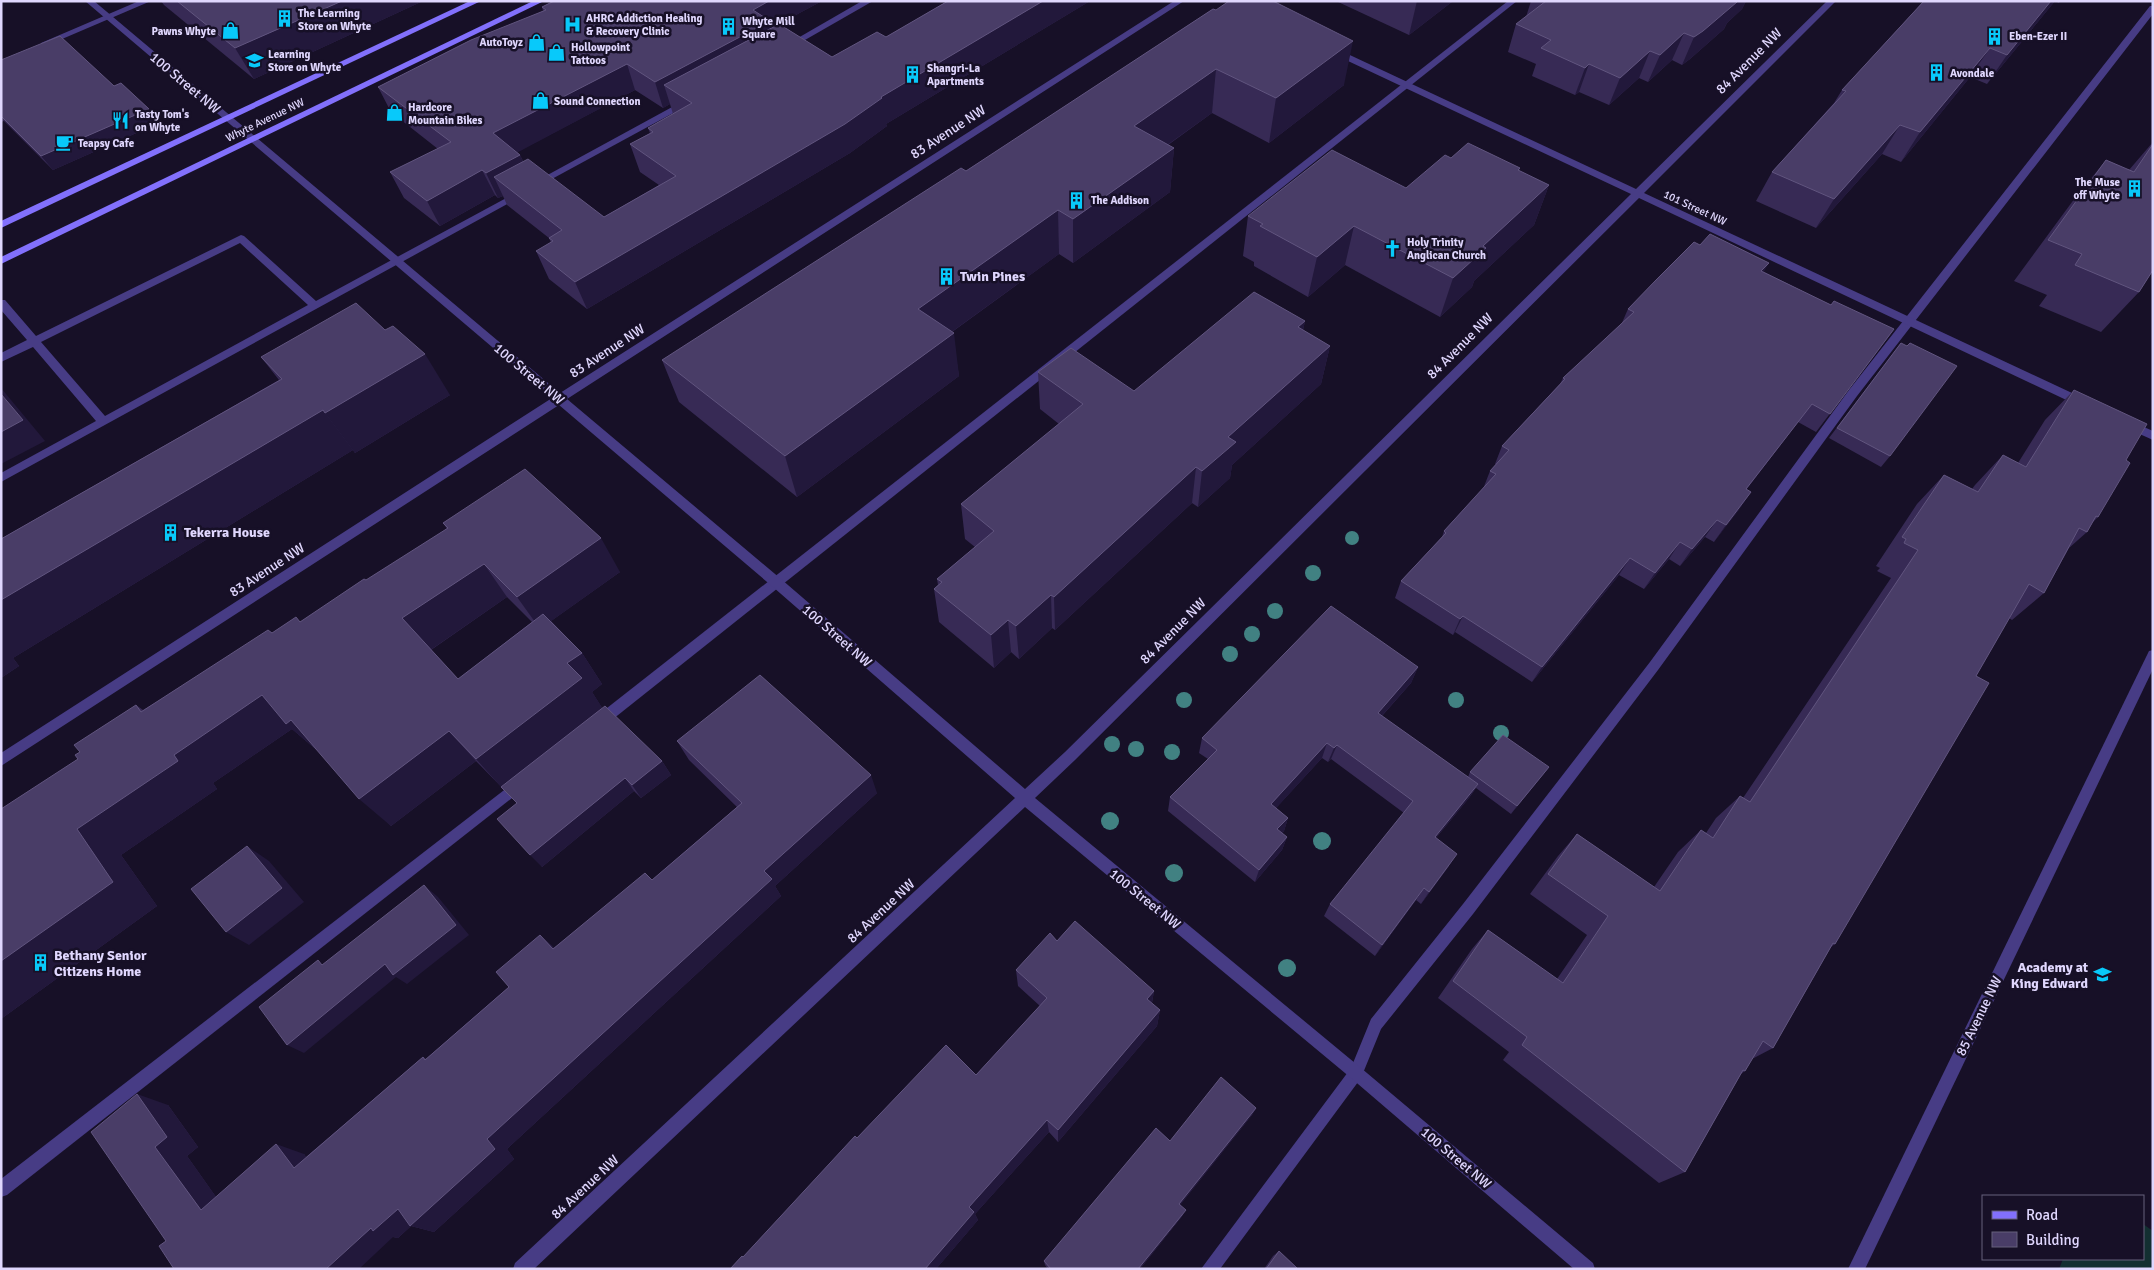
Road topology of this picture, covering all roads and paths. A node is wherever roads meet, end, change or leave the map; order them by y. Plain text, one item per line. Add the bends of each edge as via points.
1 (89, 1) edge
2 (147, 1) edge
3 (477, 1) edge
4 (540, 1) edge
5 (869, 1) edge
6 (1180, 1) edge
7 (1513, 1) edge
8 (1832, 1) edge
9 (2153, 8) edge
10 (108, 18) junction
11 (37, 47) edge
12 (1326, 48) edge
13 (782, 49) edge
14 (1406, 85) junction
15 (694, 98) edge
16 (228, 119) junction
17 (252, 140) junction
18 (1637, 195) junction
19 (1, 225) edge
20 (1, 261) edge
21 (396, 261) junction
22 (1, 303) edge
23 (315, 306) junction
24 (1909, 321) junction
25 (36, 341) junction
26 (1, 358) edge
27 (559, 399) junction
28 (2090, 406) edge
29 (2117, 419) edge
30 (104, 422) junction
31 (2153, 436) edge
32 (1, 478) edge
33 (777, 583) junction
34 (2153, 654) edge
35 (589, 730) edge
36 (1, 760) edge
37 (534, 773) edge
38 (1025, 798) junction
39 (1356, 1073) junction
40 (1, 1189) edge
41 (521, 1269) edge
42 (1209, 1269) edge
43 (1587, 1269) edge
44 (1856, 1269) edge

1 - 10 street, 100 Street NW
2 - 10 street
3 - 16 main road, Whyte Avenue NW
4 - 17 main road, Whyte Avenue NW
5 - 13 street
6 - 27 street, 83 Avenue NW
7 - 14 street
8 - 18 street, 84 Avenue NW
9 - 24 street
10 - 11 street
10 - 16 street, 100 Street NW
12 - 14 street, 101 Street NW
14 - 18 street, 101 Street NW
14 - 33 street
15 - 21 street
16 - 17 street, 100 Street NW
16 - 19 main road, Whyte Avenue NW
17 - 20 main road, Whyte Avenue NW
17 - 21 street, 100 Street NW
18 - 24 street, 101 Street NW
18 - 38 street, 84 Avenue NW
21 - 23 street
21 - 27 street, 100 Street NW
22 - 25 street
23 - 25 street via 241,238
23 - 30 street
24 - 28 street, 101 Street NW
24 - 39 street via 1660,658 1376,1024
25 - 26 street
25 - 30 street
27 - 33 street, 100 Street NW
27 - 36 street, 83 Avenue NW
29 - 31 street
30 - 32 street
33 - 35 street
33 - 38 street, 100 Street NW
34 - 44 street, 85 Avenue NW
37 - 40 street
38 - 39 street, 100 Street NW
38 - 41 street, 84 Avenue NW
39 - 42 street
39 - 43 street, 100 Street NW

